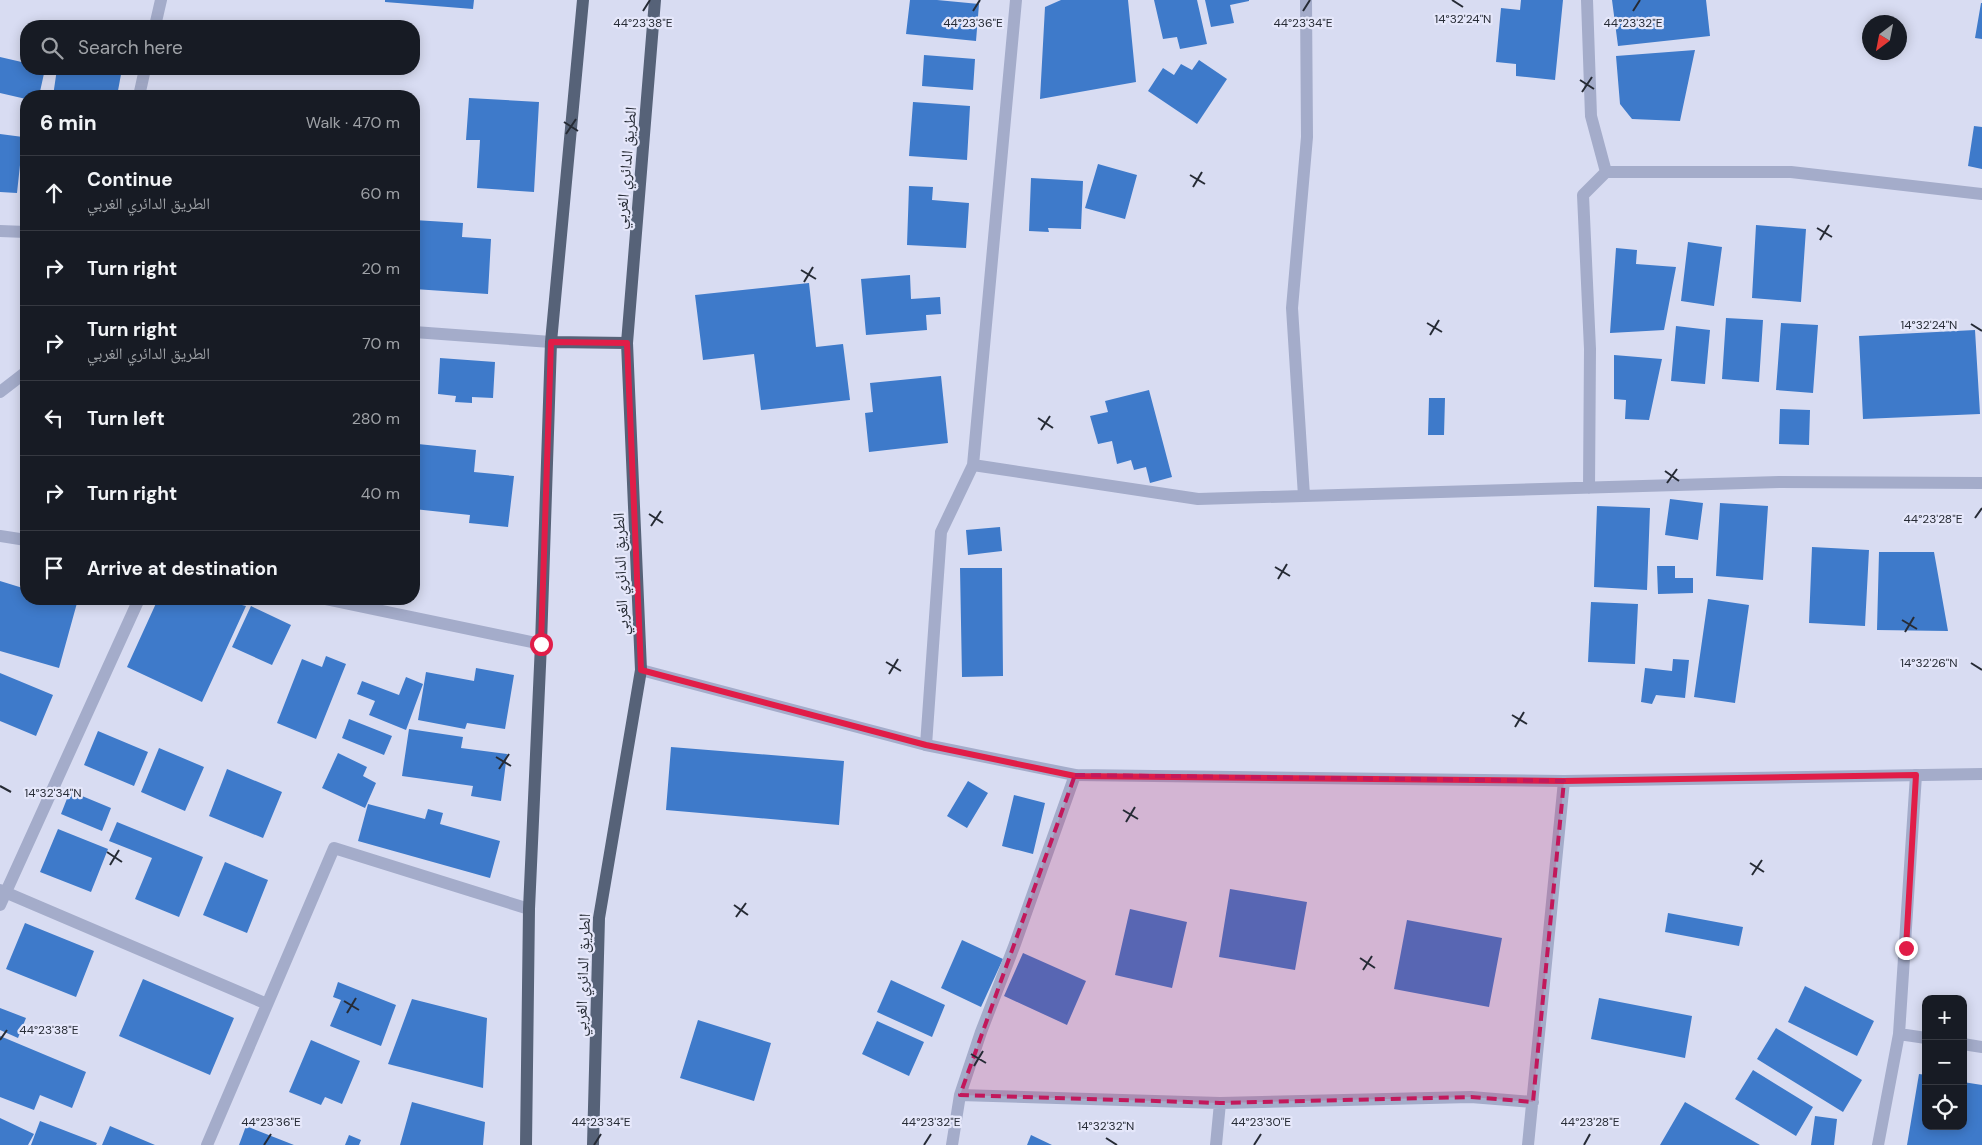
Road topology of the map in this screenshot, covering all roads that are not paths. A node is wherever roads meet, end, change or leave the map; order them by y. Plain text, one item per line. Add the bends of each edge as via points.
1 (161, 0) edge
2 (583, 0) edge
3 (655, 0) edge
4 (1016, 0) edge
5 (1306, 0) edge
6 (1587, 0) edge
7 (156, 20) edge
8 (144, 75) edge
9 (140, 90) edge
10 (1606, 172) junction
11 (1982, 194) edge
12 (0, 231) edge
13 (20, 232) edge
14 (420, 332) edge
15 (551, 342) junction
16 (627, 343) junction
17 (20, 377) edge
18 (0, 392) edge
19 (973, 466) junction
20 (1982, 483) edge
21 (1589, 488) junction
22 (1304, 496) junction
23 (0, 536) edge
24 (20, 539) edge
25 (136, 605) edge
26 (354, 605) edge
27 (541, 644) junction
28 (641, 670) junction
29 (926, 745) junction
30 (1982, 774) edge
31 (1916, 775) junction
32 (1075, 776) junction
33 (1564, 781) junction
34 (3, 891) edge
35 (0, 905) edge
36 (529, 909) junction
37 (267, 1004) junction
38 (1900, 1034) junction
39 (1922, 1037) edge
40 (1967, 1045) edge
41 (1982, 1047) edge
42 (960, 1094) junction
43 (1533, 1102) junction
44 (1220, 1103) junction
45 (207, 1145) edge
46 (526, 1145) edge
47 (593, 1145) edge
48 (952, 1145) edge
49 (1216, 1145) edge
50 (1528, 1145) edge
51 (1878, 1145) edge

1 - 7 street
2 - 15 main road
3 - 16 main road, الطريق الدائري الغربي
4 - 19 street
5 - 22 street via 1307,138 1292,308
6 - 10 street via 1591,116
8 - 9 street
10 - 11 street via 1791,172
10 - 21 street via 1583,195 1590,349
12 - 13 street
14 - 15 street
15 - 16 main road
15 - 27 main road
16 - 28 main road, الطريق الدائري الغربي
17 - 18 street
19 - 22 street via 1198,499
19 - 29 street via 941,532
20 - 21 street via 1779,482
21 - 22 street
23 - 24 street
25 - 34 street
26 - 27 street
27 - 36 main road
28 - 29 street
28 - 47 main road, الطريق الدائري الغربي via 599,918
29 - 32 street
30 - 31 street
31 - 33 street
31 - 38 street
32 - 33 street
32 - 42 street
33 - 43 street
34 - 35 street
34 - 37 street
36 - 37 street via 334,848
36 - 46 main road
37 - 45 street
38 - 39 street
38 - 51 street
40 - 41 street
42 - 44 street
42 - 48 street
43 - 44 street via 1471,1097
43 - 50 street
44 - 49 street

